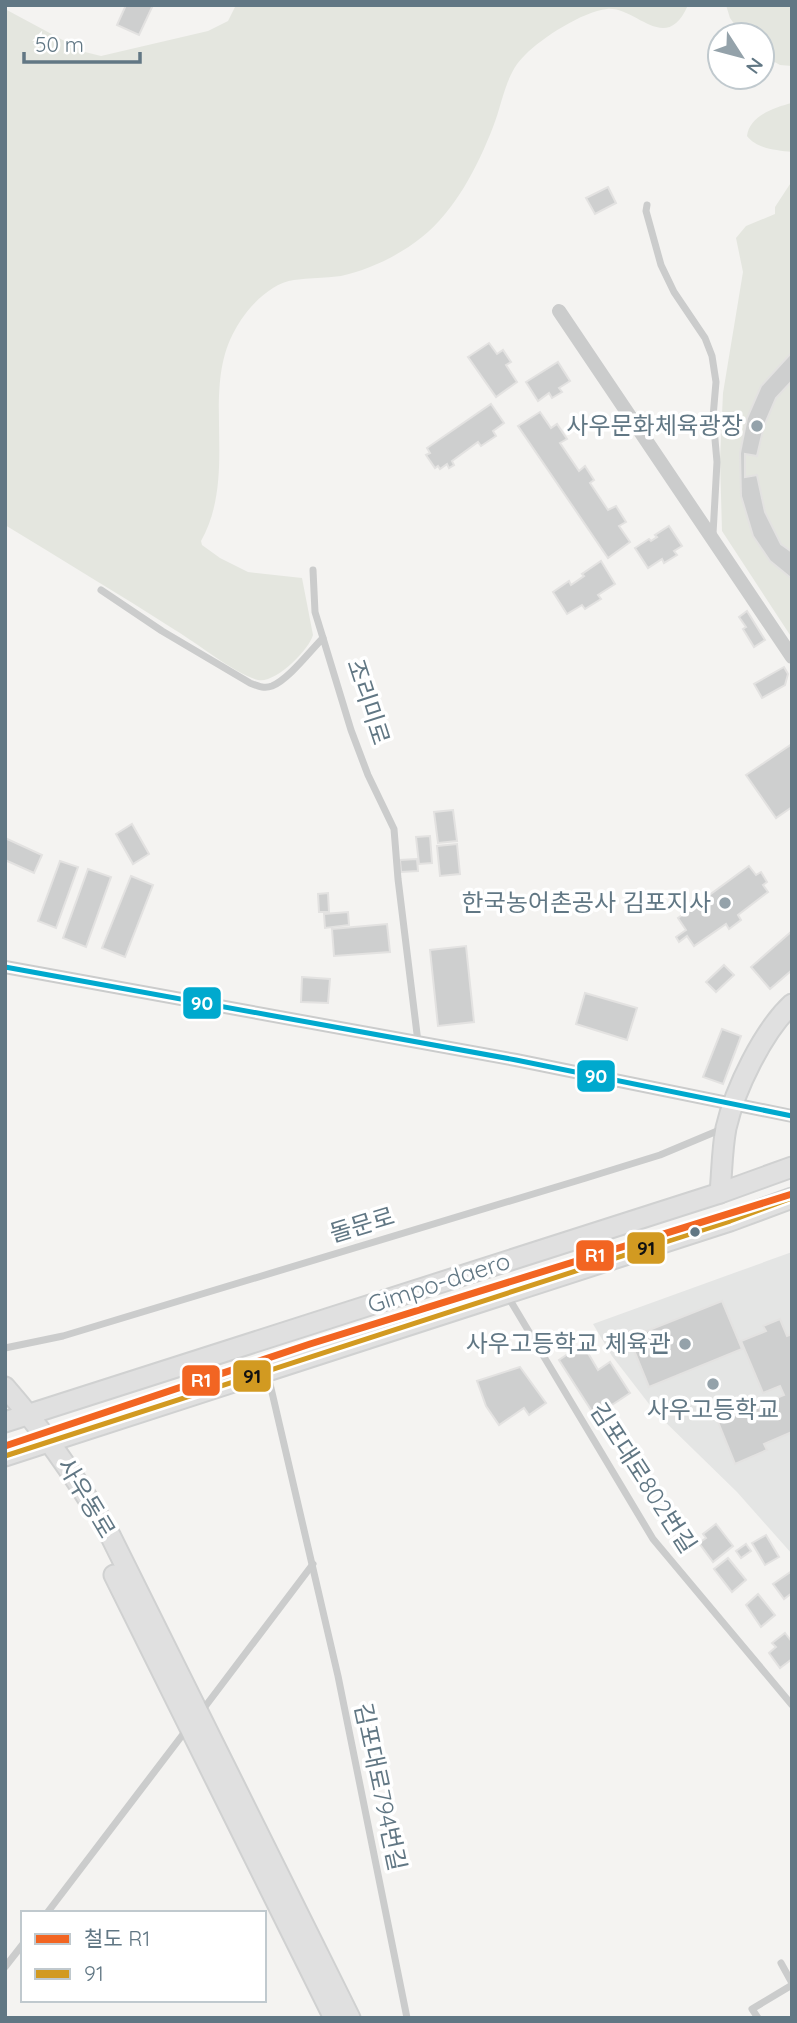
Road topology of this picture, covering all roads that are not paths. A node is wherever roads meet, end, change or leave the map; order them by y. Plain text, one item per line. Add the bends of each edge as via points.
1 (647, 205) dead end
2 (559, 311) dead end
3 (712, 538) junction
4 (313, 570) dead end
5 (101, 590) dead end
6 (323, 638) junction
7 (792, 657) edge
8 (5, 967) edge
9 (792, 1004) edge
10 (418, 1042) junction
11 (733, 1105) junction
12 (792, 1116) edge
13 (726, 1127) junction
14 (792, 1167) edge
15 (720, 1193) junction
16 (792, 1198) edge
17 (792, 1205) edge
18 (730, 1221) junction
19 (506, 1293) junction
20 (5, 1348) edge
21 (267, 1371) junction
22 (5, 1387) edge
23 (29, 1415) junction
24 (5, 1422) edge
25 (51, 1441) junction
26 (5, 1456) edge
27 (313, 1564) junction
28 (792, 1704) edge
29 (194, 1721) junction
30 (49, 1911) edge
31 (21, 1947) edge
32 (781, 1962) dead end
33 (5, 1967) edge
34 (792, 1984) edge
35 (334, 2018) edge
36 (349, 2018) edge
37 (407, 2018) edge
38 (758, 2018) edge

1 - 3 lane via 661,265 705,338 714,368 717,463
2 - 3 street
3 - 7 street
4 - 6 lane
5 - 6 lane, 조리미로 via 182,643 262,687 281,681
6 - 10 lane, 조리미로 via 355,741 394,829
8 - 10 street
9 - 11 main road via 769,1030
10 - 11 street
11 - 12 street
11 - 13 main road
13 - 15 main road
13 - 20 lane, 돌문로 via 660,1155 586,1178 63,1336
14 - 15 main road, Gimpo-daero
15 - 23 main road, Gimpo-daero
16 - 18 main road, Gimpo-daero
17 - 18 main road
18 - 19 main road, Gimpo-daero
19 - 21 main road, Gimpo-daero
19 - 28 lane, 김포대로802번길 via 653,1539
21 - 25 main road, Gimpo-daero
21 - 27 lane, 김포대로794번길
22 - 23 main road, 사우동로
23 - 24 main road, Gimpo-daero
23 - 25 main road, 사우동로
25 - 26 main road, Gimpo-daero
25 - 29 main road, 사우동로
27 - 29 lane
27 - 37 lane, 김포대로794번길
29 - 30 lane
29 - 35 main road, 사우동로
29 - 36 main road, 사우동로
31 - 33 lane
32 - 34 lane
34 - 38 lane via 752,2009

